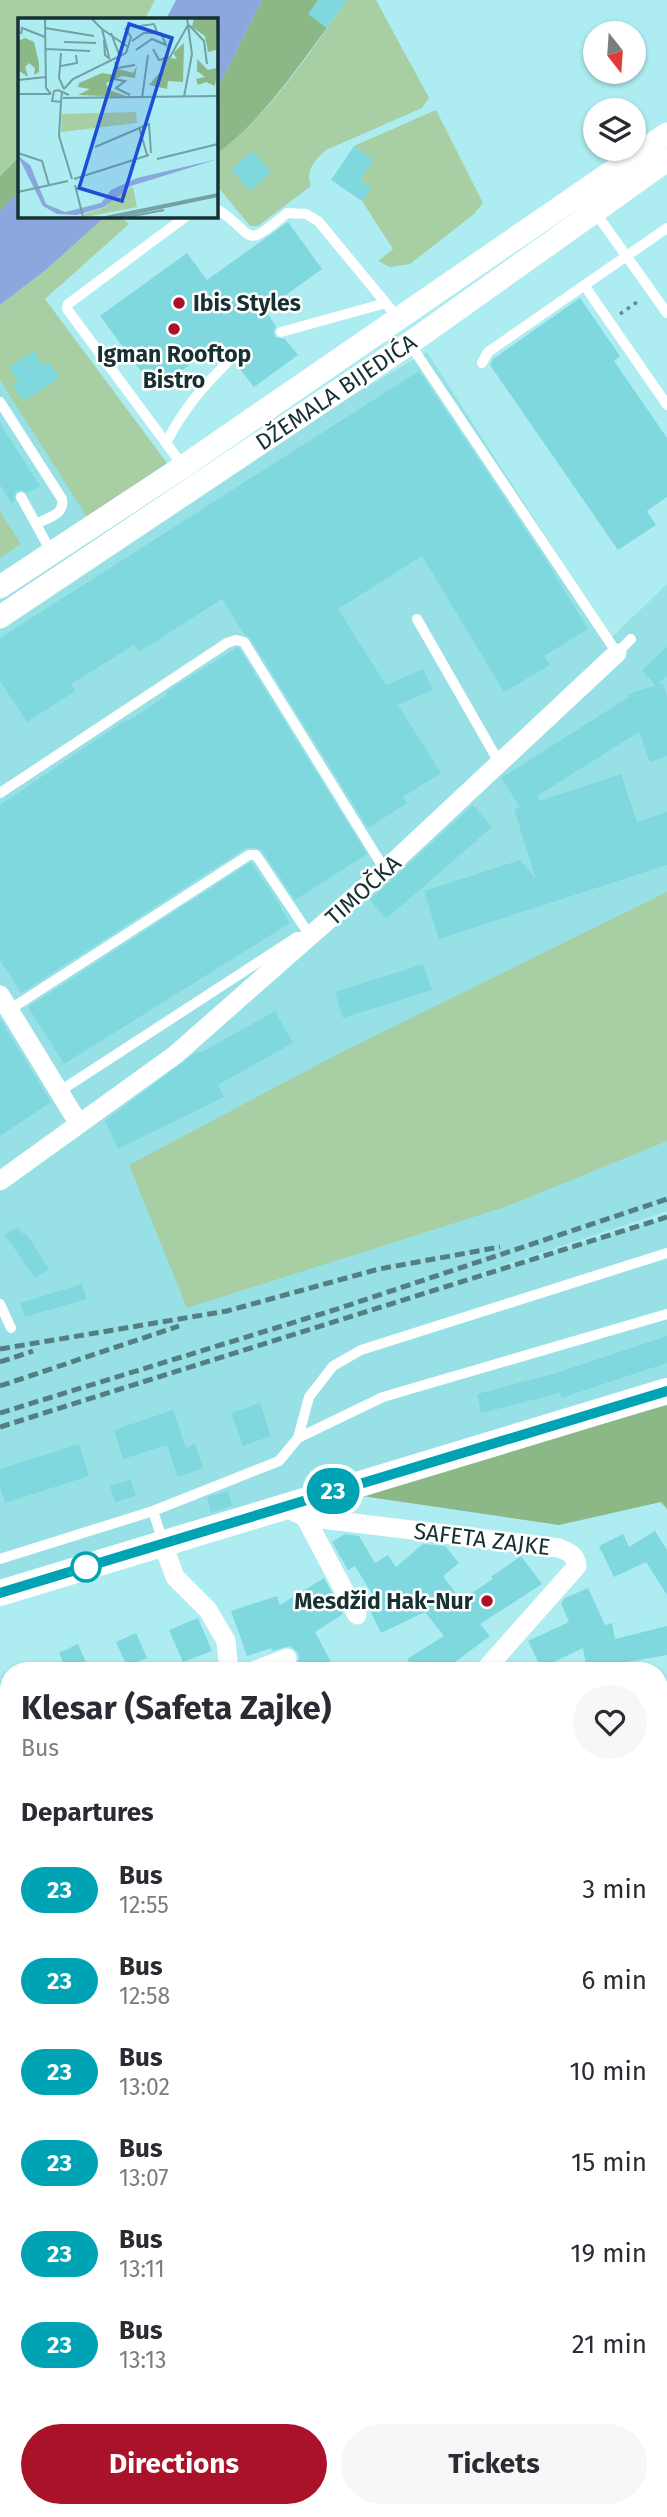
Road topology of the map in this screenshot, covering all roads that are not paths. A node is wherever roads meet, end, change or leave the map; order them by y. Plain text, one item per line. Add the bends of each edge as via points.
1 (667, 134) edge
2 (667, 160) edge
3 (217, 210) edge
4 (595, 212) junction
5 (185, 217) edge
6 (667, 228) edge
7 (626, 256) junction
8 (584, 285) junction
9 (392, 311) junction
10 (667, 313) edge
11 (281, 332) dead end
12 (410, 343) junction
13 (232, 358) dead end
14 (482, 363) dead end
15 (0, 402) edge
16 (667, 405) edge
17 (167, 441) junction
18 (184, 466) junction
19 (21, 497) dead end
20 (36, 524) junction
21 (51, 553) junction
22 (0, 587) edge
23 (0, 617) edge
24 (416, 619) dead end
25 (631, 639) dead end
26 (617, 653) junction
27 (500, 764) junction
28 (0, 793) edge
29 (385, 870) junction
30 (309, 934) junction
31 (4, 1002) edge
32 (60, 1091) junction
33 (79, 1124) junction
34 (0, 1181) edge
35 (667, 1252) edge
36 (0, 1304) edge
37 (667, 1314) edge
38 (11, 1328) dead end
39 (667, 1391) edge
40 (298, 1438) junction
41 (153, 1511) junction
42 (294, 1512) junction
43 (163, 1544) junction
44 (0, 1559) edge
45 (0, 1593) edge
46 (357, 1615) dead end
47 (288, 1658) dead end
48 (228, 1662) edge
49 (277, 1662) edge
50 (492, 1662) edge

1 - 9 street, DŽEMALA BIJEDIĆA
2 - 4 street, DŽEMALA BIJEDIĆA
3 - 9 lane via 254,237 287,213 306,214 318,221
4 - 7 lane
4 - 12 street, DŽEMALA BIJEDIĆA
5 - 17 lane via 67,309
6 - 7 lane
7 - 8 lane
7 - 10 lane
8 - 14 lane via 488,352
8 - 16 lane
9 - 11 lane
9 - 18 street, DŽEMALA BIJEDIĆA
12 - 23 street, DŽEMALA BIJEDIĆA
12 - 26 lane
13 - 17 lane via 203,385
15 - 20 lane via 62,499 61,512
17 - 18 lane
18 - 21 street, DŽEMALA BIJEDIĆA
19 - 20 lane
20 - 21 lane
21 - 22 street, DŽEMALA BIJEDIĆA
24 - 27 lane
25 - 26 lane, TIMOČKA
26 - 27 street, TIMOČKA
27 - 29 street, TIMOČKA
28 - 29 lane via 236,640 244,642
29 - 30 street, TIMOČKA
30 - 31 lane via 256,855 249,855
30 - 32 lane
30 - 33 street, TIMOČKA via 175,1055
31 - 32 street
32 - 33 street
33 - 34 street, TIMOČKA
35 - 40 lane via 361,1350 333,1366 309,1397
36 - 38 lane
37 - 40 lane via 383,1398
39 - 42 main road, SAFETA ZAJKE
40 - 41 lane via 279,1461
41 - 43 lane
41 - 44 lane
42 - 43 main road, SAFETA ZAJKE
42 - 46 street
42 - 50 street, SAFETA ZAJKE via 571,1553 577,1566
43 - 45 main road, SAFETA ZAJKE
43 - 48 street via 175,1577 208,1610 226,1641
47 - 49 street

